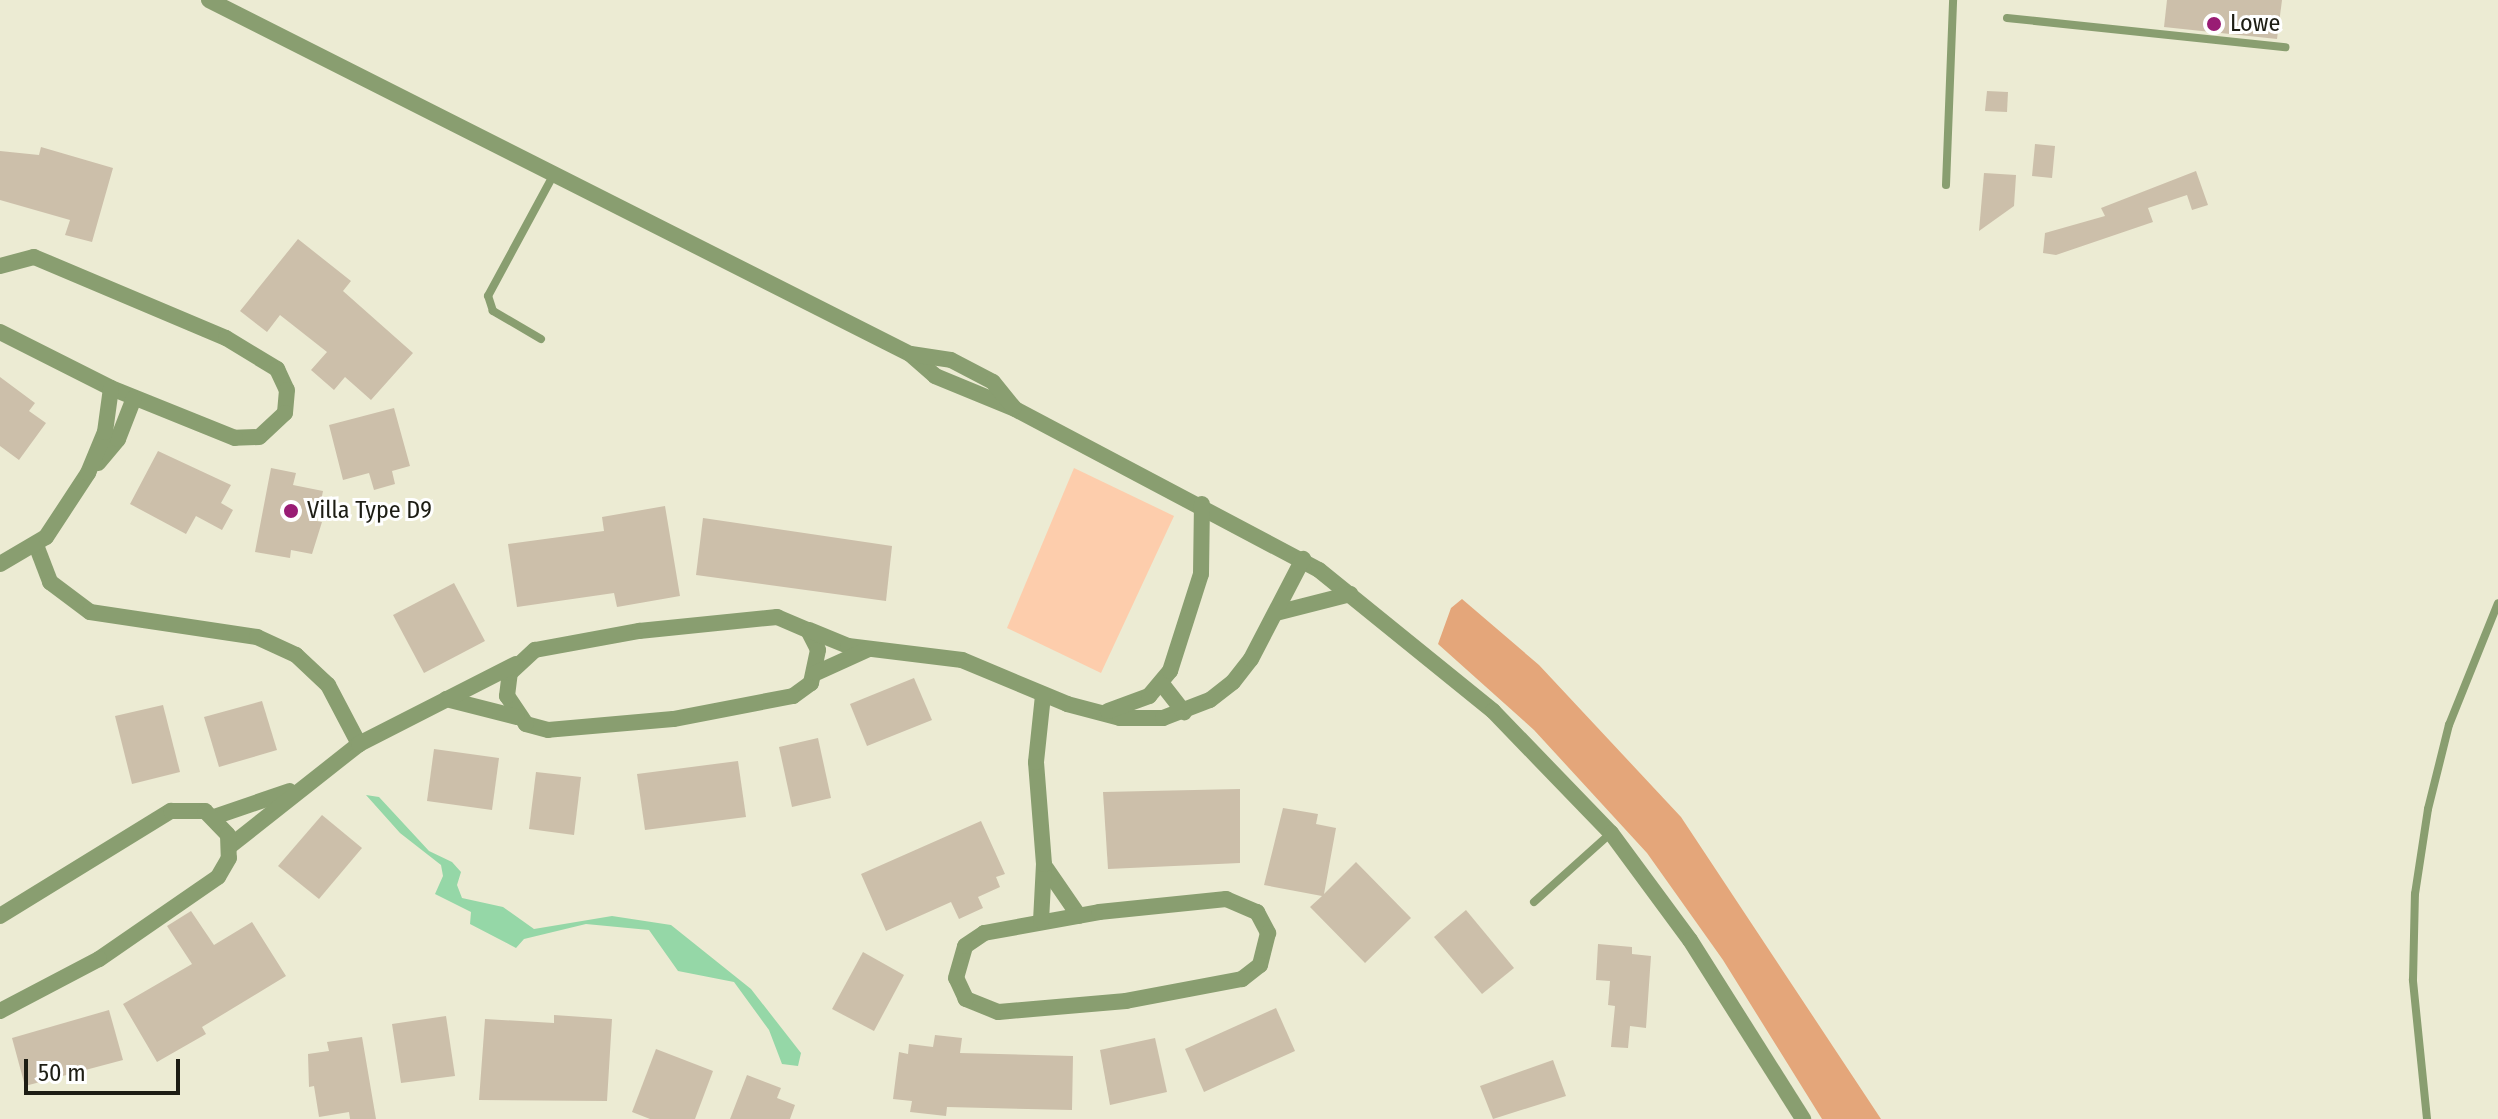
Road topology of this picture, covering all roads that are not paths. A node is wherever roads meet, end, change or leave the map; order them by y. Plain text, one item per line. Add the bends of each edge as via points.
1 (209, 0) edge
2 (1953, 0) edge
3 (2007, 18) dead end
4 (2285, 47) dead end
5 (554, 174) junction
6 (1946, 185) dead end
7 (0, 266) edge
8 (0, 332) edge
9 (541, 339) dead end
10 (111, 388) junction
11 (134, 398) junction
12 (88, 473) junction
13 (1202, 504) junction
14 (36, 545) junction
15 (1303, 559) junction
16 (0, 564) edge
17 (1351, 594) junction
18 (2498, 603) edge
19 (1276, 613) junction
20 (808, 630) junction
21 (869, 649) junction
22 (516, 664) junction
23 (816, 673) junction
24 (1162, 684) junction
25 (1043, 695) junction
26 (446, 699) junction
27 (1099, 712) junction
28 (1184, 712) junction
29 (517, 717) junction
30 (359, 744) junction
31 (313, 780) junction
32 (214, 817) junction
33 (1611, 833) junction
34 (230, 846) junction
35 (1044, 864) junction
36 (1534, 902) dead end
37 (0, 916) edge
38 (1079, 916) junction
39 (1041, 921) junction
40 (0, 1011) edge
41 (1803, 1119) edge
42 (2427, 1119) edge

1 - 5 street
2 - 6 lane
3 - 4 lane
5 - 9 lane via 488,296 493,311
5 - 13 street via 910,354 935,376 1015,409
7 - 11 street via 34,257 165,308 267,361 284,379 288,402 279,424 247,440
8 - 10 street
10 - 11 street
10 - 12 street via 105,432
11 - 12 street via 118,439
12 - 14 street
13 - 15 street
13 - 24 street via 1201,574
14 - 16 street
14 - 30 street via 50,582 90,612 257,637 296,655 328,685
15 - 17 street
15 - 19 street
17 - 19 street
17 - 33 street via 1493,711
18 - 42 lane via 2449,725 2428,809 2415,894 2413,980
19 - 28 street via 1233,682
20 - 21 street
20 - 22 street via 777,617 675,627 535,650
20 - 23 street via 818,650
21 - 23 street
21 - 25 street via 962,660
22 - 26 street
22 - 29 street via 507,696
23 - 29 street via 793,696 673,719 548,730
24 - 27 street via 1133,706
24 - 28 street
25 - 27 street
25 - 35 street via 1035,788
26 - 29 street
26 - 30 street
27 - 28 street via 1141,719
30 - 31 street
31 - 32 street
31 - 34 street
32 - 34 street
32 - 37 street via 194,808 171,811
33 - 36 lane
33 - 41 street via 1698,951
34 - 40 street via 218,877 99,959
35 - 38 street via 1058,892
35 - 39 street
38 - 39 street
38 - 39 street via 1238,901 1257,912 1268,944 1260,965 1242,979 1152,997 998,1012 966,999 956,978 965,946 984,933

